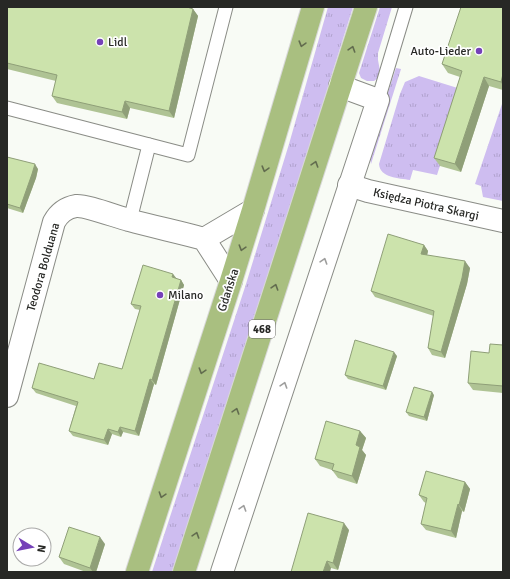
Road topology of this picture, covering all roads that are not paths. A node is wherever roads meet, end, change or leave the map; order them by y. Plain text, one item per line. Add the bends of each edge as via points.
1 (226, 7) edge
2 (313, 7) edge
3 (366, 7) edge
4 (406, 7) edge
5 (340, 86) junction
6 (378, 100) junction
7 (7, 108) edge
8 (149, 145) junction
9 (349, 185) junction
10 (253, 210) junction
11 (130, 220) junction
12 (503, 221) edge
13 (204, 239) junction
14 (231, 281) junction
15 (7, 396) edge
16 (137, 572) edge
17 (184, 572) edge
18 (222, 572) edge

1 - 8 lane via 188,155
2 -> 10 main road, Gdańska
5 -> 3 main road, 468
4 - 6 lane
5 - 6 street
17 -> 5 main road, 468
6 - 9 street
7 - 8 lane
8 - 11 lane
9 - 12 street, Księdza Piotra Skargi
18 -> 9 street
10 - 13 street
10 -> 14 main road, Gdańska
11 - 13 street, Teodora Bolduana
11 - 15 street, Teodora Bolduana via 76,206 59,214 54,222
13 - 14 street
14 -> 16 main road, Gdańska

